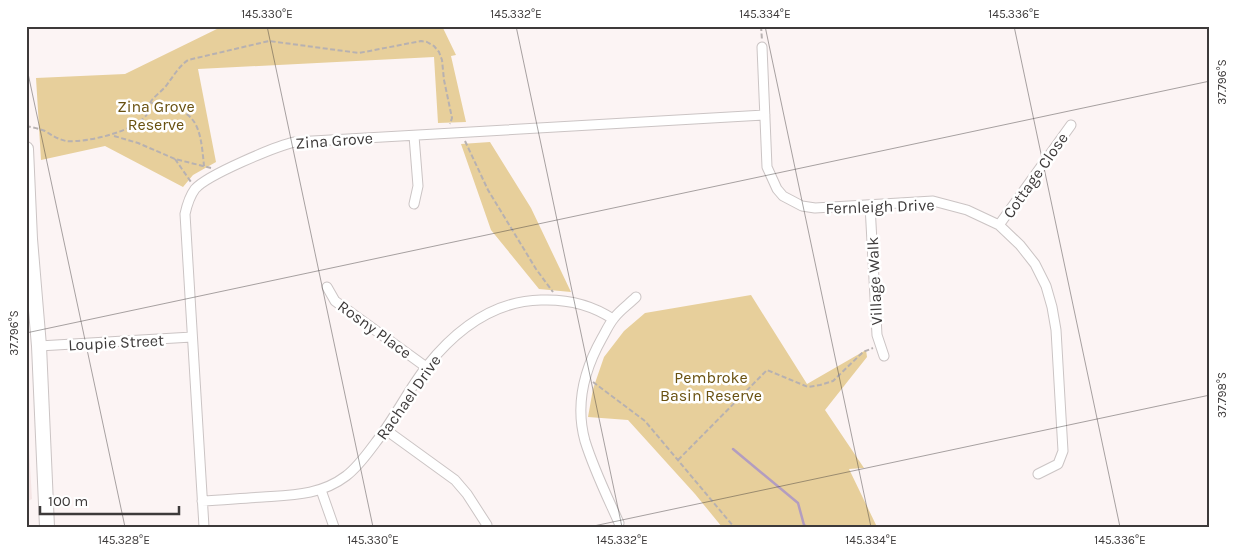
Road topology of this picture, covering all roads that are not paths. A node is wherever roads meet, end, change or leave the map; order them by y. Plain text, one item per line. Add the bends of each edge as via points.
1 (762, 47) road end
2 (765, 115) junction
3 (1070, 125) dead end
4 (414, 136) junction
5 (26, 148) edge
6 (414, 204) dead end
7 (870, 205) junction
8 (999, 225) junction
9 (28, 240) edge
10 (327, 287) dead end
11 (636, 297) dead end
12 (613, 319) junction
13 (192, 337) junction
14 (39, 346) junction
15 (884, 356) dead end
16 (426, 367) junction
17 (386, 430) junction
18 (1038, 474) dead end
19 (321, 490) junction
20 (202, 501) junction
21 (619, 523) dead end
22 (487, 525) dead end
23 (48, 527) edge
24 (204, 527) edge
25 (334, 527) edge

1 - 2 street, Fernleigh Drive
2 - 4 street, Zina Grove
2 - 7 street, Fernleigh Drive via 767,167 783,196 815,208
3 - 8 street, Cottage Close
4 - 6 street via 418,186
4 - 13 street, Zina Grove via 280,145 196,188 185,214
5 - 9 street
7 - 8 street, Fernleigh Drive via 933,201 967,210
7 - 15 street, Village Walk via 877,335
8 - 18 street, Fernleigh Drive via 1035,264 1046,286 1056,330 1063,451 1058,464
9 - 14 street
10 - 16 street, Rosny Place via 335,301
11 - 12 street
12 - 16 street, Rachael Drive via 593,308 554,299 530,300 498,308 468,325
12 - 21 street via 585,375 581,416 585,440 597,474
13 - 14 street, Loupie Street
13 - 20 street
14 - 23 street
16 - 17 street, Rachael Drive
17 - 19 street, Rachael Drive via 358,466
17 - 22 street via 455,480
19 - 20 street, Rachael Drive
19 - 25 street
20 - 24 street

